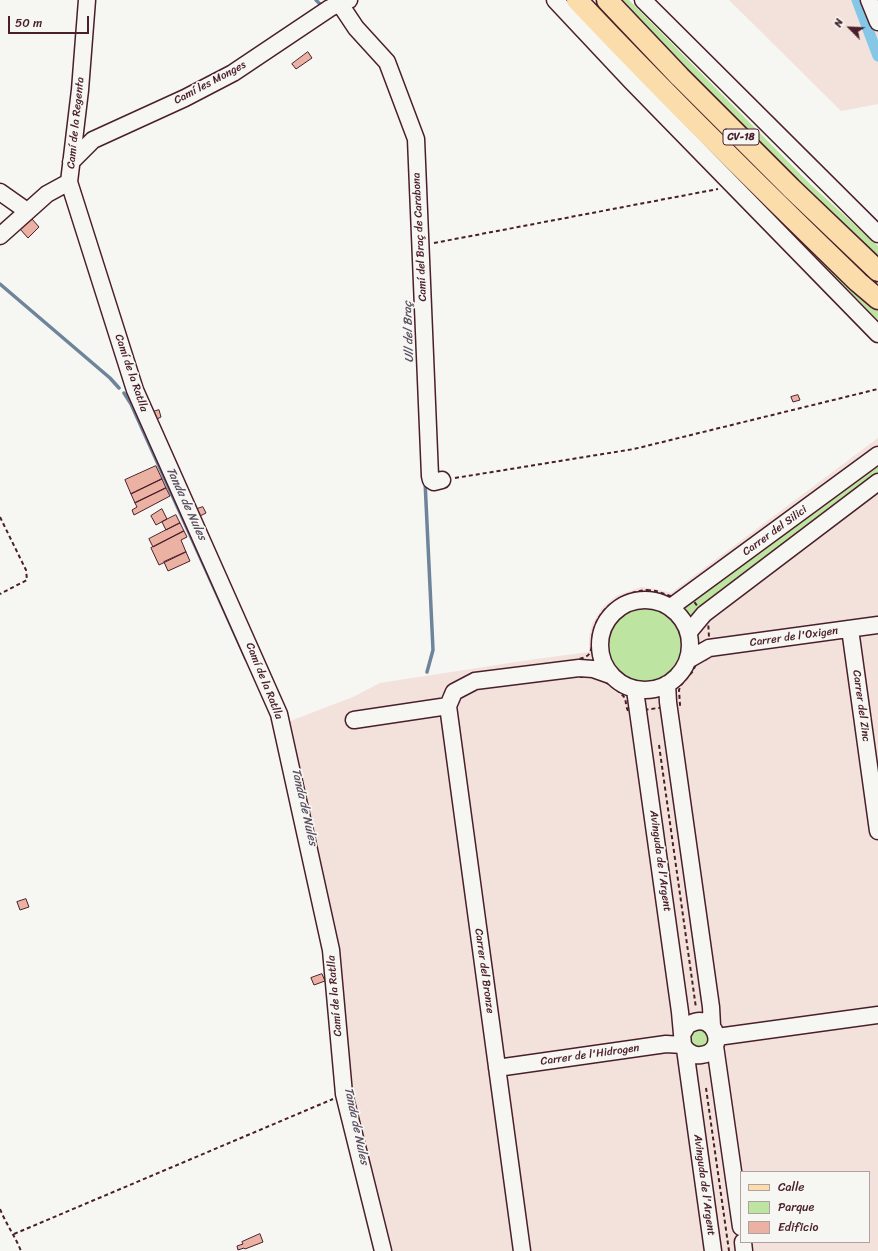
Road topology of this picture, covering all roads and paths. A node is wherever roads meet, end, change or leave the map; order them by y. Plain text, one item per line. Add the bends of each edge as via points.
1 (87, 0) edge
2 (555, 0) edge
3 (578, 0) edge
4 (607, 0) edge
5 (643, 0) edge
6 (870, 0) edge
7 (344, 2) edge
8 (878, 22) edge
9 (71, 162) junction
10 (70, 182) junction
11 (733, 185) junction
12 (0, 192) edge
13 (27, 211) junction
14 (878, 234) edge
15 (0, 236) edge
16 (421, 245) junction
17 (878, 271) edge
18 (878, 299) edge
19 (878, 334) edge
20 (878, 389) edge
21 (878, 455) edge
22 (442, 480) joint
23 (878, 482) edge
24 (0, 517) edge
25 (0, 594) edge
26 (689, 594) junction
27 (671, 607) junction
28 (704, 614) junction
29 (878, 625) edge
30 (850, 629) junction
31 (689, 636) junction
32 (709, 648) junction
33 (599, 652) junction
34 (688, 660) junction
35 (580, 668) junction
36 (610, 675) junction
37 (667, 684) junction
38 (635, 690) junction
39 (451, 699) junction
40 (654, 708) junction
41 (354, 720) dead end
42 (659, 741) dead end
43 (878, 831) edge
44 (696, 1010) dead end
45 (878, 1015) edge
46 (714, 1036) junction
47 (684, 1042) junction
48 (497, 1068) junction
49 (706, 1085) dead end
50 (333, 1099) dead end
51 (0, 1209) edge
52 (740, 1220) edge
53 (14, 1234) junction
54 (21, 1251) edge
55 (383, 1251) edge
56 (522, 1251) edge
57 (714, 1251) edge
58 (729, 1251) edge

1 - 9 street, Camí de la Regenta
2 - 11 street
3 - 18 main road, CV-18 via 719,146
4 - 17 main road, CV-18 via 791,188
5 - 14 street
6 - 8 street
7 - 9 street, Camí les Monges via 330,8 233,74 93,140
7 - 16 street, Camí del Braç de Carabona via 356,28 387,62 416,138
9 - 10 street, Camí de la Regenta
10 - 13 street, Camí de la Regenta via 47,194
10 - 55 street, Camí de la Ratlla via 135,390 279,714 332,950 344,1094
11 - 16 path via 710,192
11 - 19 street
12 - 13 street
13 - 15 street, Camí de la Regenta
16 - 22 street, Camí del Braç de Carabona via 430,476 434,482
20 - 22 path via 634,449
21 - 26 street, Carrer del Silici
23 - 28 street, Carrer del Silici
24 - 25 path via 26,570 27,580
26 - 27 street, Carrer del Silici
26 - 28 path
26 - 35 path via 681,591 673,597 647,590 618,598 598,620 593,633 591,652 579,660
27 - 31 street via 682,618
27 - 33 street via 657,600 642,599 626,603 614,611 604,624
28 - 31 street, Carrer del Silici
28 - 32 path via 708,620
29 - 30 street, Carrer de l'Oxigen
30 - 32 street, Carrer de l'Oxigen
30 - 43 street, Carrer del Zinc
31 - 32 street
31 - 34 street
32 - 34 street, Carrer de l'Oxigen
32 - 40 path via 708,659 700,660 681,685 680,705
33 - 35 street
33 - 36 street
34 - 37 street via 676,678
35 - 36 street
35 - 39 street via 475,681
35 - 40 path via 581,676 595,675 623,695 629,712
36 - 38 street
37 - 38 street via 653,689
37 - 40 street, Avinguda de l'Argent
38 - 40 street, Avinguda de l'Argent
39 - 41 street
39 - 48 street, Carrer del Bronze
40 - 46 street, Avinguda de l'Argent via 710,1000
40 - 47 street, Avinguda de l'Argent
42 - 44 path
45 - 46 street
46 - 47 street via 706,1054 695,1055
46 - 47 street via 701,1021 690,1024
46 - 52 street, Avinguda de l'Argent
47 - 48 street, Carrer de l'Hidrogen
47 - 57 street, Avinguda de l'Argent
48 - 56 street, Carrer del Bronze
49 - 58 path
50 - 53 path
51 - 53 path via 6,1224
53 - 54 path

